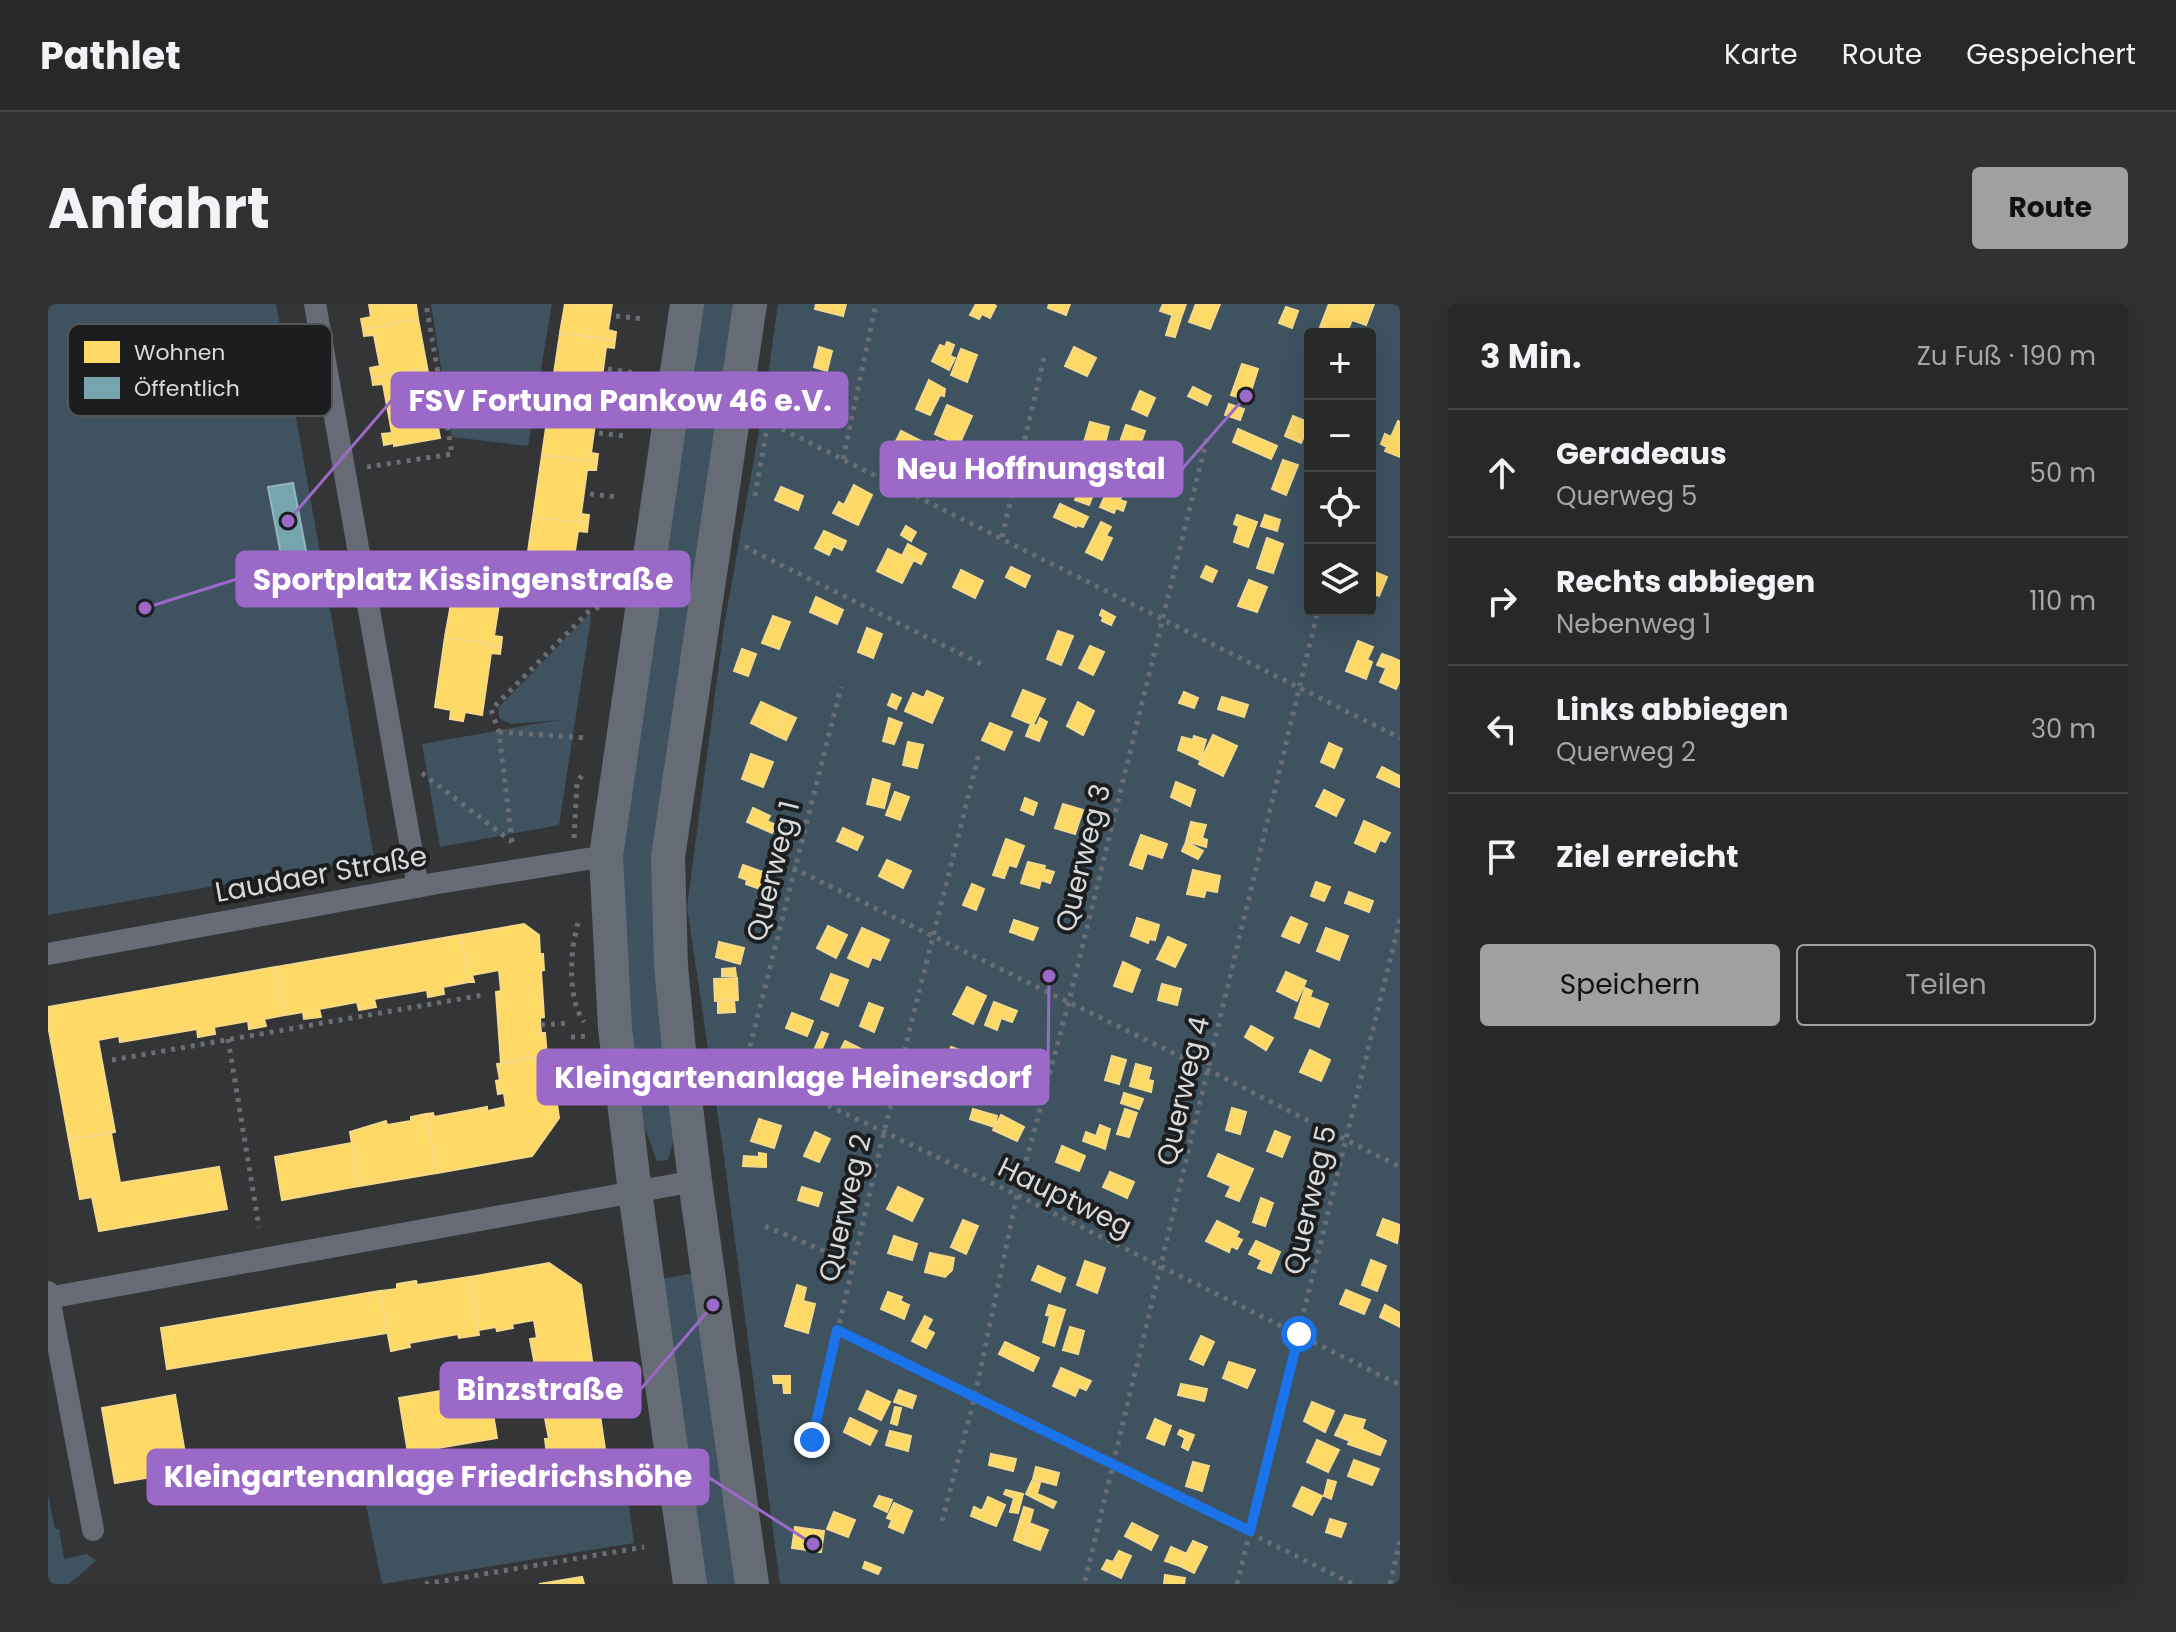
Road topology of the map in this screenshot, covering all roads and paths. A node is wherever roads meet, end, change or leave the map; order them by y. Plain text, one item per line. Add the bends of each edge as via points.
1 (315, 304) edge
2 (426, 304) edge
3 (687, 304) edge
4 (750, 304) edge
5 (876, 304) edge
6 (616, 316) dead end
7 (644, 319) dead end
8 (319, 324) edge
9 (1044, 357) dead end
10 (608, 369) dead end
11 (635, 373) dead end
12 (332, 400) edge
13 (754, 415) dead end
14 (768, 422) junction
15 (599, 433) dead end
16 (626, 436) dead end
17 (1207, 438) dead end
18 (843, 459) junction
19 (366, 467) dead end
20 (590, 494) dead end
21 (618, 497) dead end
22 (754, 506) dead end
23 (749, 534) dead end
24 (1002, 537) junction
25 (580, 558) dead end
26 (609, 562) dead end
27 (604, 605) dead end
28 (1317, 616) edge
29 (1163, 618) junction
30 (983, 665) dead end
31 (841, 687) dead end
32 (1300, 689) junction
33 (499, 732) junction
34 (586, 738) dead end
35 (1400, 738) edge
36 (979, 753) dead end
37 (418, 770) dead end
38 (583, 774) dead end
39 (574, 838) dead end
40 (606, 856) junction
41 (793, 868) junction
42 (418, 887) junction
43 (1400, 919) edge
44 (934, 935) junction
45 (48, 954) edge
46 (483, 995) dead end
47 (1069, 1001) junction
48 (569, 1023) dead end
49 (541, 1025) dead end
50 (228, 1039) junction
51 (707, 1057) dead end
52 (112, 1060) dead end
53 (745, 1066) junction
54 (1208, 1070) junction
55 (575, 1074) dead end
56 (553, 1077) dead end
57 (884, 1132) junction
58 (1345, 1140) junction
59 (1400, 1167) edge
60 (695, 1181) junction
61 (635, 1192) junction
62 (1017, 1195) junction
63 (765, 1226) dead end
64 (259, 1227) dead end
65 (853, 1263) junction
66 (1162, 1266) junction
67 (48, 1296) edge
68 (837, 1330) junction
69 (1299, 1334) junction
70 (1400, 1385) edge
71 (975, 1396) junction
72 (812, 1440) dead end
73 (1114, 1465) junction
74 (635, 1485) dead end
75 (604, 1490) dead end
76 (942, 1521) dead end
77 (93, 1530) dead end
78 (1250, 1531) junction
79 (1400, 1541) edge
80 (644, 1547) dead end
81 (1085, 1581) dead end
82 (425, 1584) edge
83 (690, 1584) edge
84 (752, 1584) edge
85 (1237, 1584) edge
86 (1353, 1584) edge
87 (1390, 1584) edge

1 - 8 street
2 - 19 path via 452,454
3 - 40 main road
4 - 60 main road via 668,857 671,966
5 - 18 path
6 - 7 path
9 - 24 path
10 - 11 path
12 - 42 street
13 - 14 path
14 - 18 path
14 - 22 path
15 - 16 path
17 - 29 path, Querweg 3
18 - 24 path
20 - 21 path
23 - 30 path via 747,548
24 - 29 path
25 - 26 path
27 - 33 path via 588,612 491,710
28 - 32 path, Querweg 4
29 - 32 path
29 - 47 path, Querweg 3
31 - 41 path, Querweg 1
32 - 35 path
32 - 54 path, Querweg 4
33 - 34 path
33 - 37 path via 512,845
36 - 44 path, Querweg 2
38 - 39 path via 577,782
40 - 42 street, Laudaer Straße
40 - 61 main road via 615,1028
41 - 44 path
41 - 53 path, Querweg 1
42 - 45 street, Laudaer Straße
43 - 58 path, Querweg 5
44 - 47 path
44 - 57 path, Querweg 2
46 - 50 path
47 - 54 path
47 - 62 path, Querweg 3
48 - 49 path
50 - 52 path
50 - 64 path
51 - 53 path, Hauptweg
53 - 57 path, Hauptweg
54 - 58 path
54 - 66 path, Querweg 4
55 - 56 path
57 - 62 path, Hauptweg
57 - 65 path, Querweg 2
58 - 59 path
58 - 69 path, Querweg 5
60 - 61 street
60 - 84 main road
61 - 67 street
61 - 83 main road
62 - 66 path, Hauptweg
62 - 71 path, Querweg 3
63 - 65 path
65 - 68 path, Querweg 2
66 - 69 path, Hauptweg
66 - 73 path, Querweg 4
67 - 77 street
68 - 71 path
68 - 72 path, Querweg 2
69 - 70 path, Hauptweg
69 - 78 path, Querweg 5
71 - 73 path
71 - 76 path, Querweg 3
73 - 78 path
73 - 81 path, Querweg 4
74 - 75 path
78 - 85 path, Querweg 5
78 - 86 path
79 - 87 path
80 - 82 path

